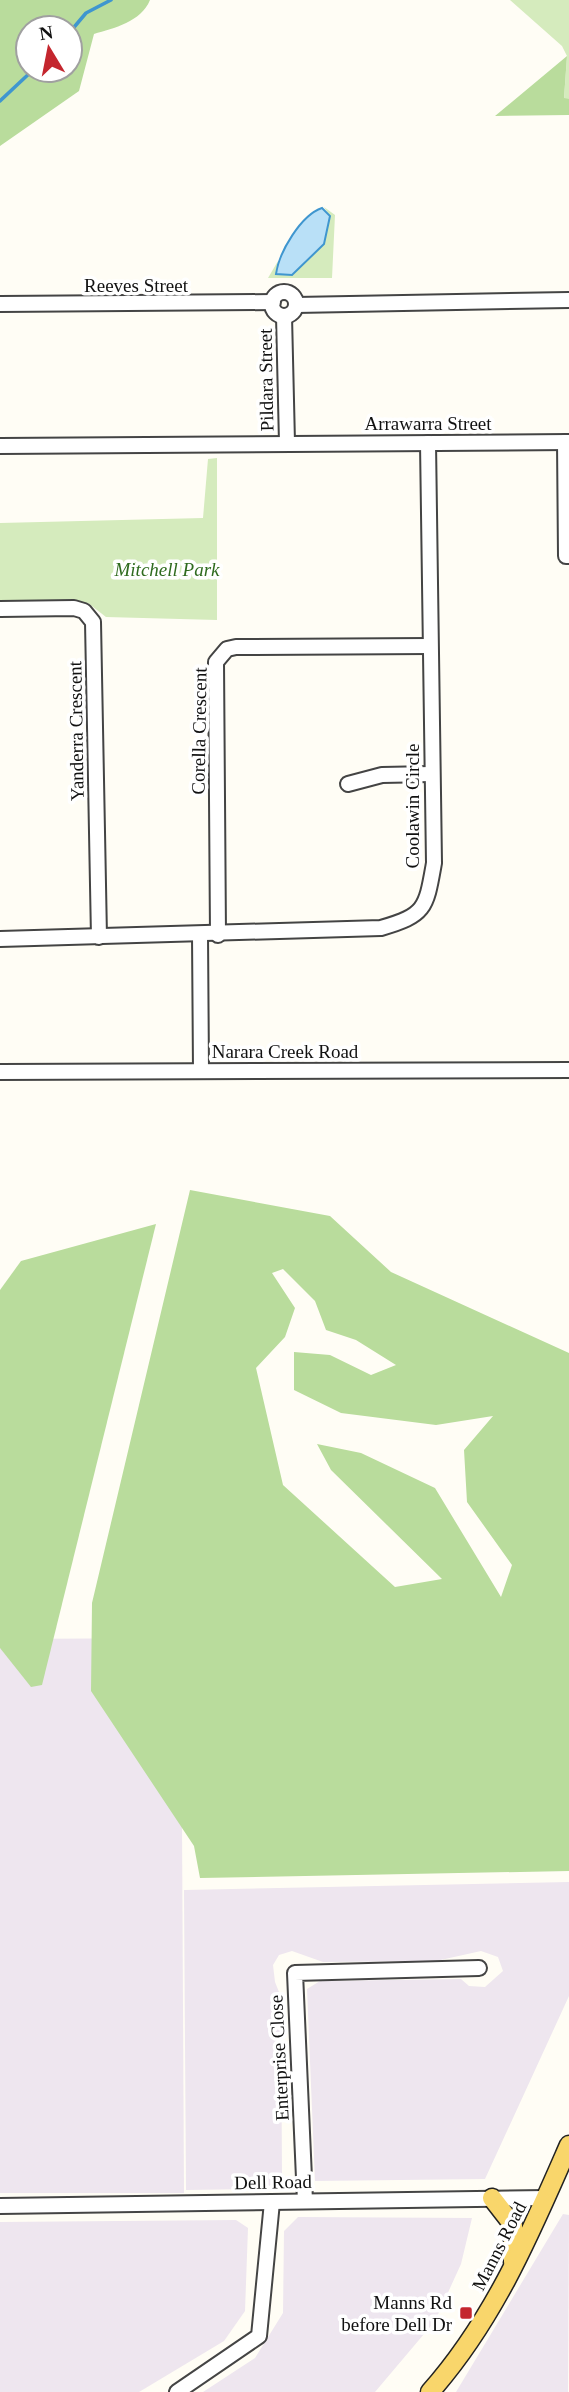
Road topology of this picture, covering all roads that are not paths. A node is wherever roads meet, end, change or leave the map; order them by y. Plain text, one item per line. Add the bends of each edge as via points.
1 (569, 300) edge
2 (273, 302) junction
3 (0, 304) edge
4 (296, 304) junction
5 (284, 316) junction
6 (567, 442) edge
7 (287, 443) junction
8 (428, 443) junction
9 (0, 446) edge
10 (569, 556) edge
11 (0, 609) edge
12 (430, 646) junction
13 (431, 774) junction
14 (348, 784) dead end
15 (200, 935) junction
16 (218, 935) junction
17 (99, 937) junction
18 (0, 939) edge
19 (201, 1070) junction
20 (569, 1070) edge
21 (0, 1072) edge
22 (479, 1968) dead end
23 (569, 2145) edge
24 (492, 2198) junction
25 (546, 2198) junction
26 (305, 2201) junction
27 (272, 2202) junction
28 (0, 2206) edge
29 (512, 2269) junction
30 (177, 2392) edge
31 (430, 2392) edge

1 - 4 street
2 - 3 street, Reeves Street
2 - 4 street via 276,296 288,293
2 - 5 street via 276,313
4 - 5 street via 291,314
5 - 7 street, Pildara Street
6 - 8 street, Arrawarra Street
6 - 10 street
7 - 8 street, Arrawarra Street
7 - 9 street
8 - 12 street, Coolawin Circle
11 - 17 street, Yanderra Crescent via 74,608 84,611 93,622
12 - 13 street, Coolawin Circle
12 - 16 street, Corella Crescent via 236,647 220,655 216,662
13 - 14 street via 382,775
13 - 16 street, Coolawin Circle via 434,863 423,908 410,920 381,928
15 - 16 street, Coolawin Circle
15 - 17 street, Coolawin Circle
15 - 19 street
17 - 18 street, Coolawin Circle
19 - 20 street, Narara Creek Road
19 - 21 street, Narara Creek Road
22 - 26 street, Enterprise Close via 295,1973
23 - 25 main road, Manns Road
24 - 25 street, Dell Road
24 - 26 street, Dell Road
24 - 29 main road via 513,2225
25 - 29 main road, Manns Road
26 - 27 street, Dell Road
27 - 28 street, Dell Road
27 - 30 street via 259,2336
29 - 31 main road, Manns Road via 487,2315

